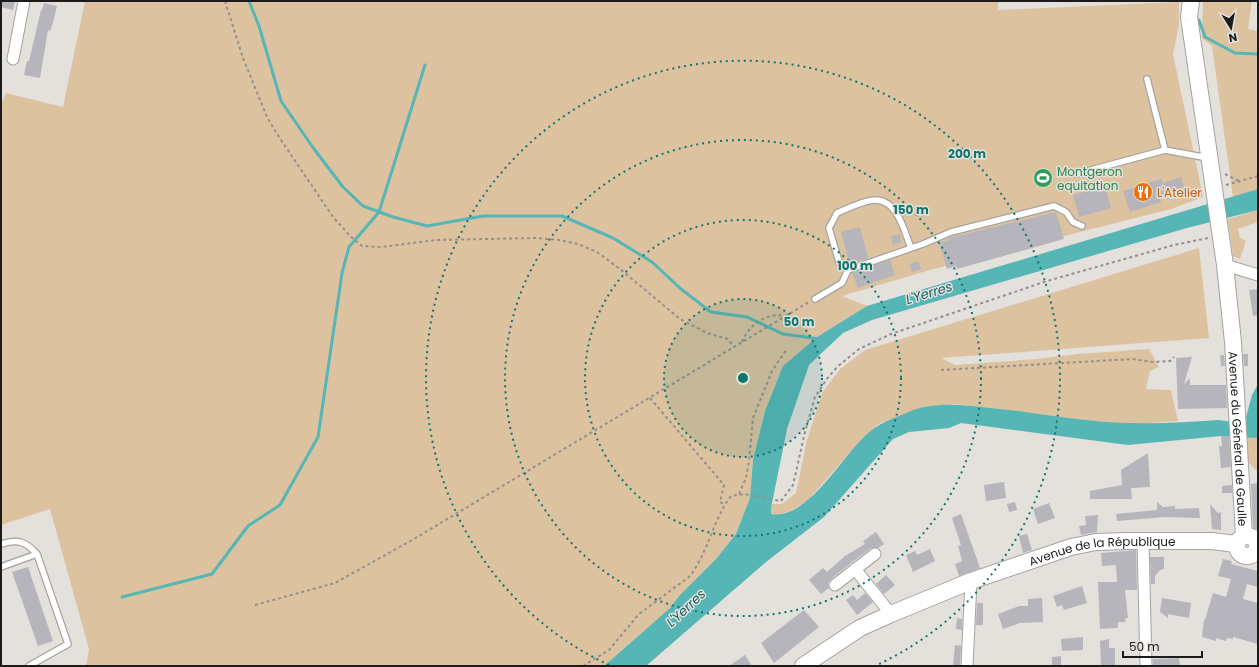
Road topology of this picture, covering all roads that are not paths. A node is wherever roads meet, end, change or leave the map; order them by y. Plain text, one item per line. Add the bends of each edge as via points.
1 (24, 1) edge
2 (1191, 1) edge
3 (13, 60) dead end
4 (1147, 79) dead end
5 (1165, 150) junction
6 (1209, 162) junction
7 (1076, 174) dead end
8 (1082, 226) dead end
9 (911, 248) junction
10 (1225, 265) junction
11 (848, 270) junction
12 (1258, 275) edge
13 (815, 299) road end
14 (1240, 540) junction
15 (1143, 541) junction
16 (1, 544) edge
17 (1257, 550) edge
18 (37, 554) junction
19 (875, 554) dead end
20 (1, 567) edge
21 (855, 569) junction
22 (971, 582) junction
23 (835, 585) dead end
24 (891, 614) junction
25 (29, 666) edge
26 (803, 666) edge
27 (967, 666) edge
28 (1146, 666) edge

1 - 3 street
2 - 6 street, Avenue du Général de Gaulle via 1189,17
4 - 5 lane
5 - 6 lane
5 - 7 lane
6 - 10 street, Avenue du Général de Gaulle
8 - 9 lane via 1073,222 1066,212 1054,206 951,232
9 - 11 lane
9 - 11 lane via 897,213 886,202 874,200 837,213 829,228 839,262
10 - 12 street
10 - 14 street, Avenue du Général de Gaulle via 1233,342
11 - 13 lane via 842,283
14 - 15 street, Avenue de la République
14 - 17 street via 1237,551 1242,555 1249,556
15 - 22 street, Avenue de la République via 1096,542
15 - 28 street
16 - 18 lane via 14,540 29,545
18 - 20 lane
18 - 25 lane via 68,644
19 - 21 street
21 - 23 street
21 - 24 street
22 - 24 street, Avenue de la République
22 - 27 street
24 - 26 street, Avenue de la République via 860,628

